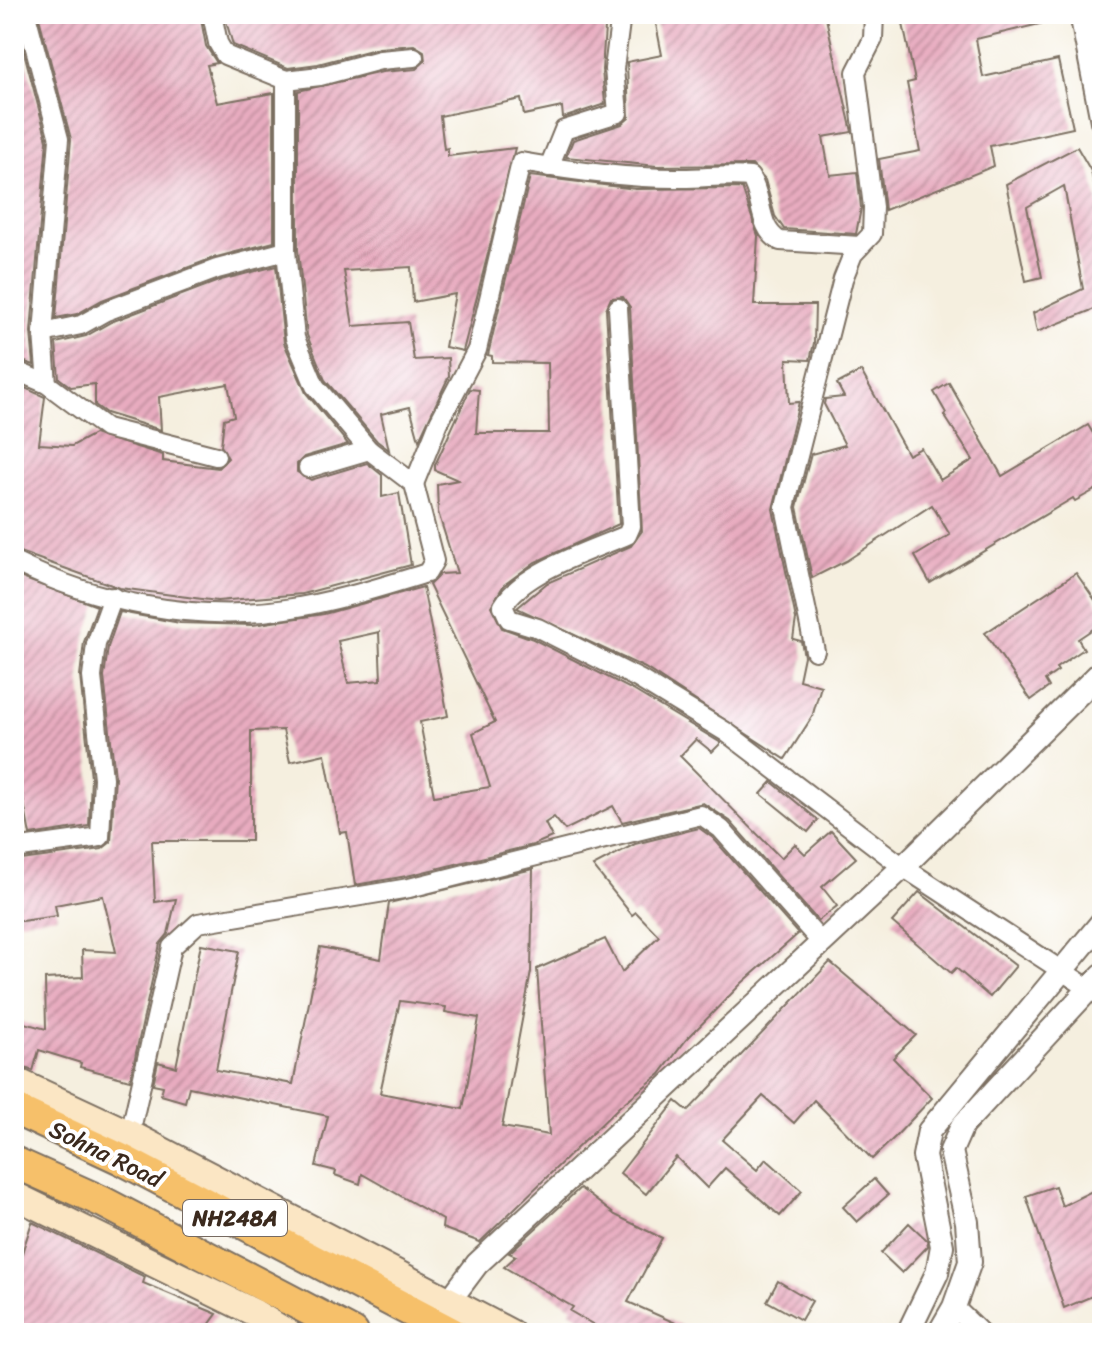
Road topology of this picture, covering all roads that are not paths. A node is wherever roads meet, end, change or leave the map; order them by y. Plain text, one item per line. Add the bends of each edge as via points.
1 (26, 14) edge
2 (212, 14) edge
3 (621, 14) edge
4 (874, 14) edge
5 (1081, 14) edge
6 (414, 57) dead end
7 (286, 80) junction
8 (1102, 121) edge
9 (549, 167) junction
10 (860, 246) junction
11 (286, 251) junction
12 (618, 308) dead end
13 (43, 333) junction
14 (14, 370) edge
15 (47, 384) junction
16 (369, 450) junction
17 (216, 456) dead end
18 (308, 468) dead end
19 (414, 484) junction
20 (14, 562) edge
21 (113, 597) junction
22 (815, 651) dead end
23 (1102, 671) edge
24 (14, 849) edge
25 (903, 867) junction
26 (1102, 922) edge
27 (821, 942) junction
28 (1063, 969) junction
29 (1097, 987) edge
30 (14, 1080) edge
31 (14, 1109) edge
32 (130, 1134) junction
33 (14, 1162) edge
34 (14, 1195) edge
35 (450, 1300) junction
36 (954, 1307) junction
37 (288, 1333) edge
38 (353, 1333) edge
39 (452, 1333) edge
40 (511, 1333) edge
41 (908, 1333) edge
42 (939, 1333) edge
43 (981, 1333) edge

1 - 13 street via 59,139
2 - 7 street via 225,55
3 - 9 street via 614,69 618,113 564,130
4 - 10 street via 873,39 856,72 874,222 872,234
5 - 8 street
6 - 7 street
7 - 11 street
9 - 10 street via 678,178 750,177 771,236
9 - 19 street via 521,162 477,350
10 - 22 street via 843,279 785,507
11 - 13 street via 217,269 81,325
11 - 16 street via 295,338 315,386
12 - 25 street via 631,526 627,535 560,563 509,596 503,606 509,619 639,679 726,732
13 - 15 street
14 - 15 street
15 - 17 street via 106,428
16 - 18 street
16 - 19 street
19 - 21 street via 434,561 427,573 338,599 256,613 200,613
20 - 21 street
21 - 24 street via 96,644 92,677 103,778 100,837
23 - 25 street
25 - 27 street
25 - 28 street
26 - 28 street
27 - 32 street via 721,829 701,815 409,888 198,923 172,947
27 - 35 street via 477,1264
28 - 29 street
28 - 41 street via 929,1131 924,1156 942,1246 937,1273
29 - 36 street via 962,1126 951,1151 970,1262
30 - 32 main road
31 - 39 highway, Sohna Road / NH248A via 121,1159
32 - 35 main road
33 - 38 highway, Sohna Road / NH248A via 103,1202
34 - 37 main road
35 - 40 main road
36 - 42 street
36 - 43 street

